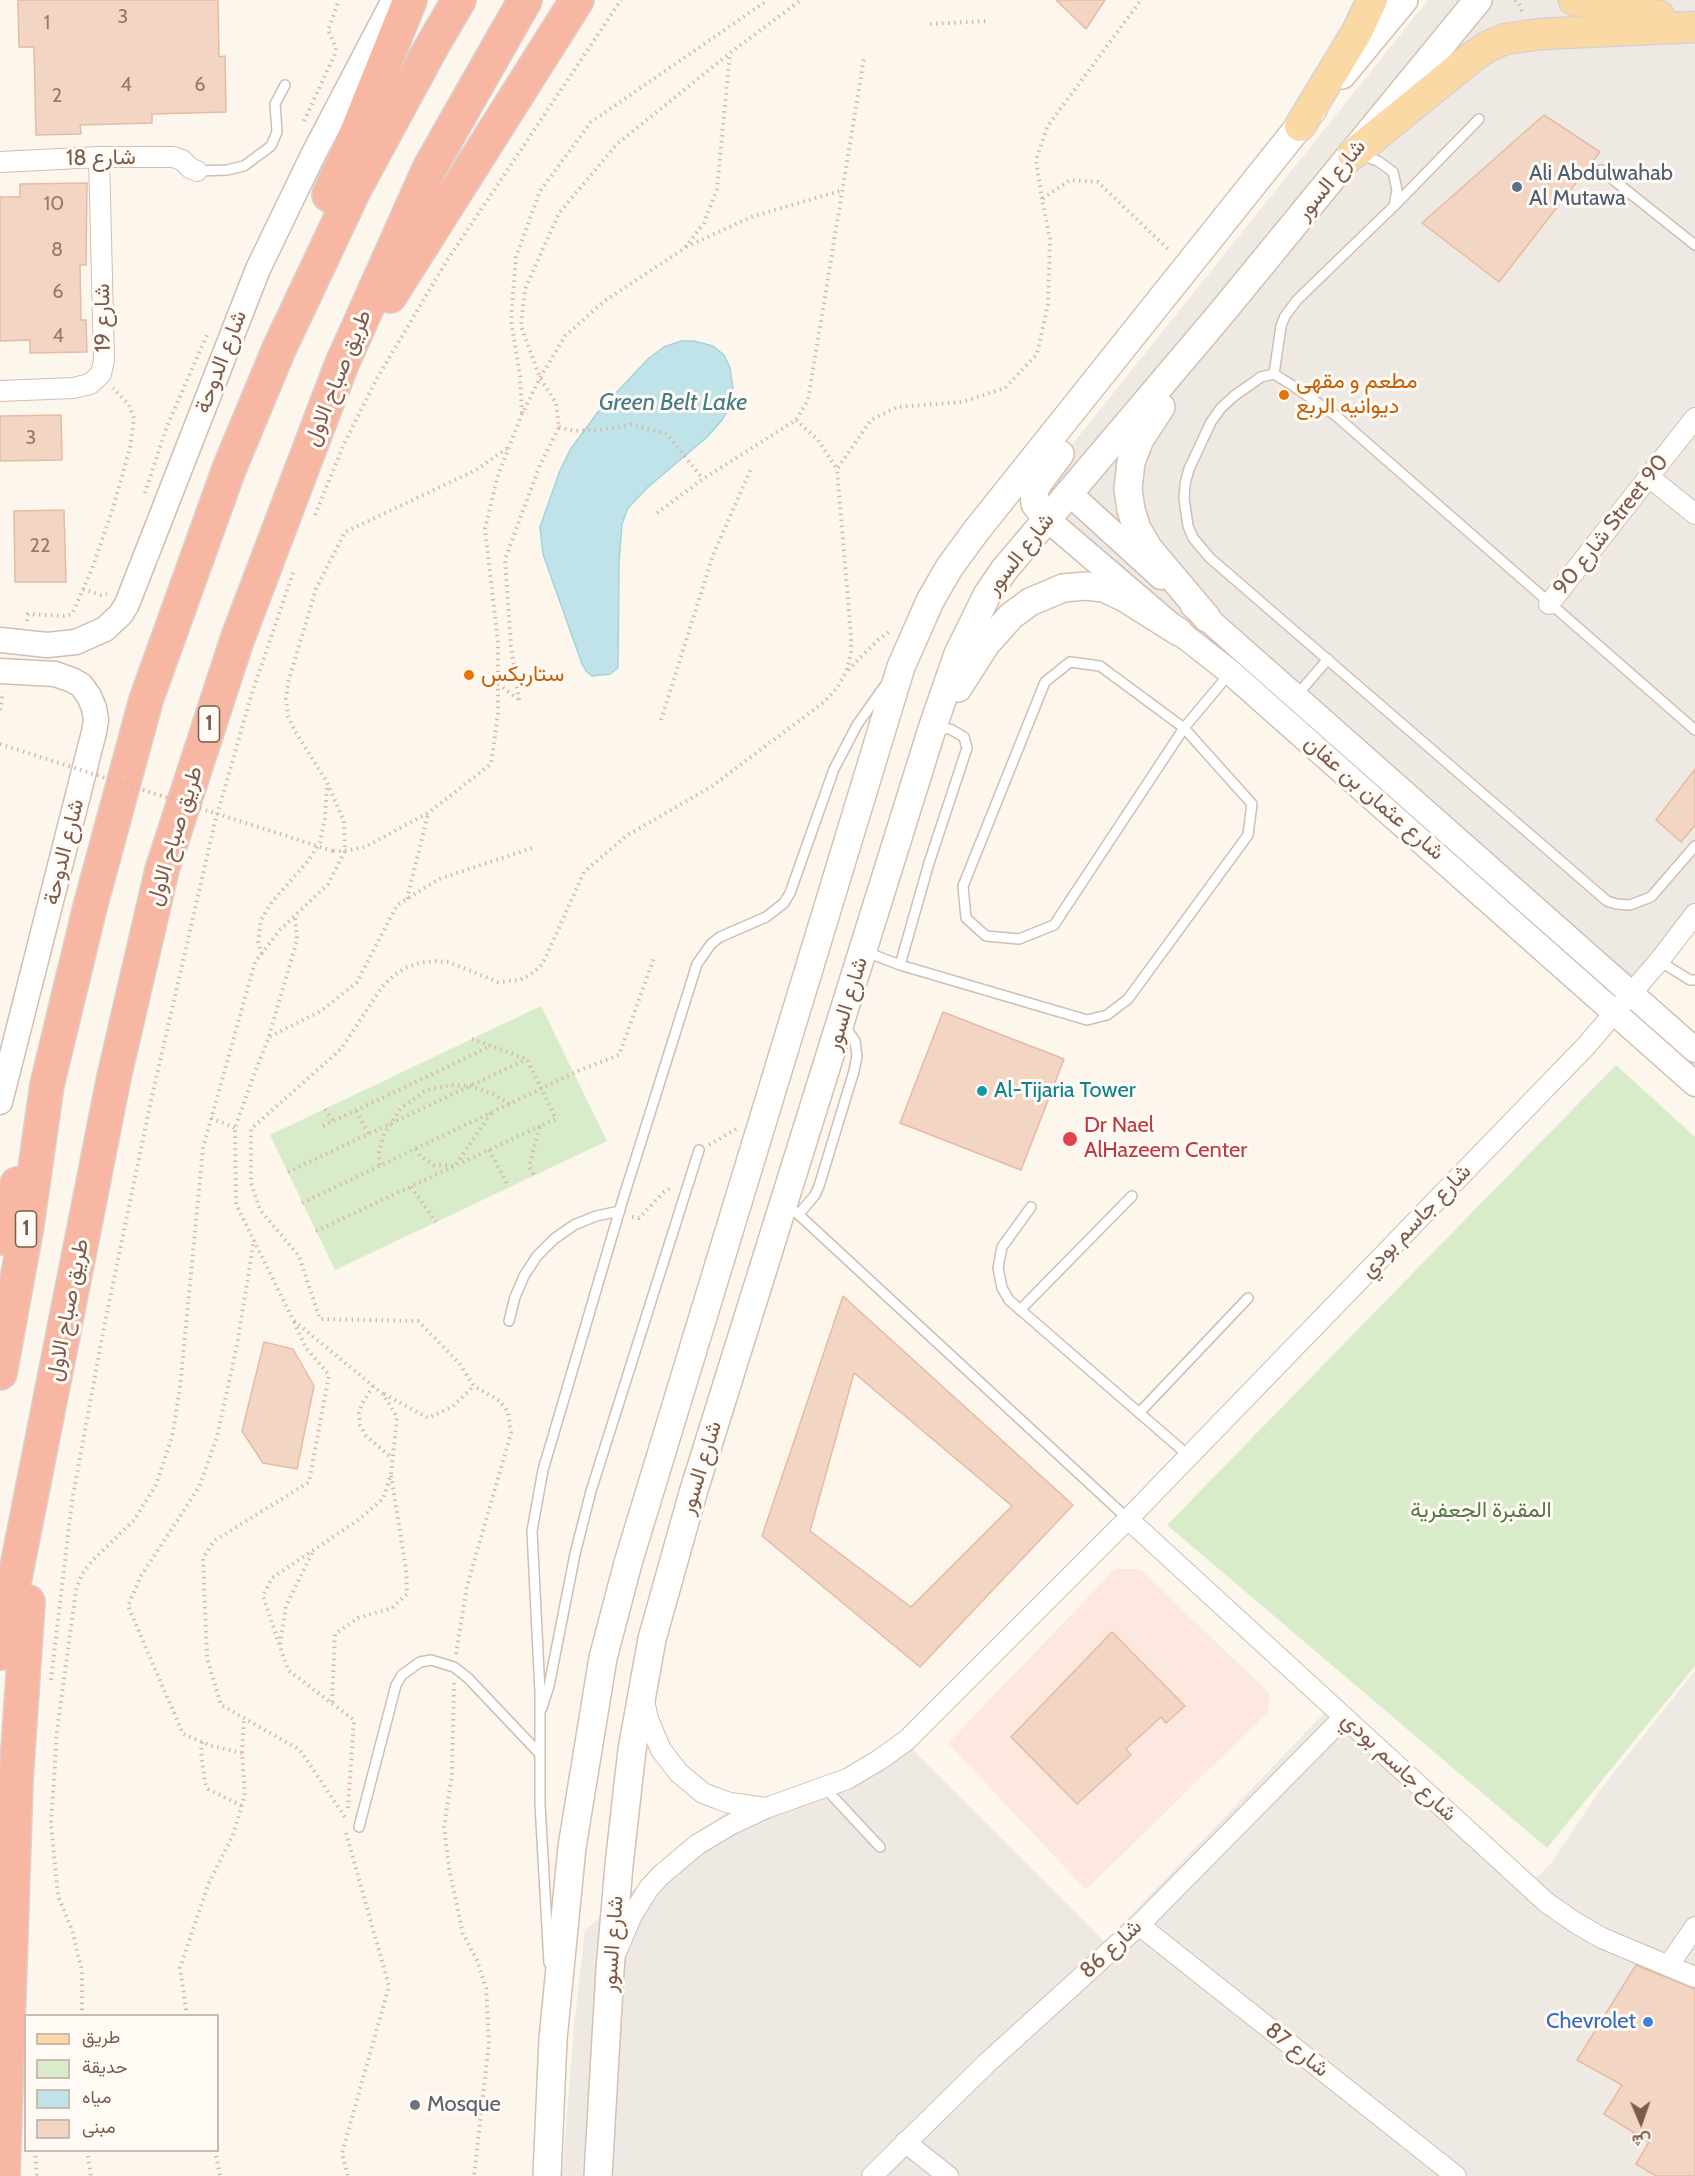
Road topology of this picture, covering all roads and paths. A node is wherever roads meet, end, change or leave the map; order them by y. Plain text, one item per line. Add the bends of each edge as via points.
1 (394, 0) edge
2 (410, 0) edge
3 (459, 0) edge
4 (525, 0) edge
5 (577, 0) edge
6 (621, 0) edge
7 (768, 0) edge
8 (801, 0) edge
9 (1141, 0) edge
10 (1372, 0) edge
11 (1404, 0) edge
12 (1478, 0) edge
13 (1574, 0) edge
14 (987, 21) dead end
15 (1695, 21) edge
16 (930, 24) dead end
17 (1695, 27) edge
18 (730, 53) junction
19 (864, 58) dead end
20 (285, 85) dead end
21 (1479, 119) dead end
22 (1300, 126) junction
23 (1353, 154) junction
24 (99, 157) junction
25 (0, 162) edge
26 (1601, 170) dead end
27 (197, 171) joint
28 (843, 190) junction
29 (1042, 199) junction
30 (1394, 206) junction
31 (1695, 245) edge
32 (685, 248) junction
33 (1187, 267) junction
34 (1219, 316) junction
35 (1133, 333) junction
36 (279, 349) junction
37 (341, 366) junction
38 (101, 374) junction
39 (1274, 374) junction
40 (540, 378) junction
41 (0, 391) edge
42 (522, 414) junction
43 (1695, 418) edge
44 (796, 420) junction
45 (559, 427) junction
46 (509, 447) junction
47 (751, 469) dead end
48 (837, 469) junction
49 (1649, 477) junction
50 (703, 479) junction
51 (1041, 479) junction
52 (1069, 493) junction
53 (999, 501) junction
54 (657, 513) dead end
55 (1695, 514) edge
56 (1047, 519) junction
57 (312, 523) dead end
58 (296, 564) dead end
59 (1549, 604) junction
60 (1207, 618) junction
61 (915, 632) junction
62 (1179, 632) junction
63 (0, 640) edge
64 (25, 643) junction
65 (1328, 659) junction
66 (901, 667) junction
67 (0, 671) edge
68 (846, 672) junction
69 (1230, 672) junction
70 (498, 683) junction
71 (1296, 697) junction
72 (661, 720) dead end
73 (1184, 728) junction
74 (932, 729) junction
75 (1695, 730) edge
76 (0, 744) edge
77 (327, 782) junction
78 (428, 813) junction
79 (1695, 846) edge
80 (532, 848) dead end
81 (345, 851) junction
82 (407, 899) junction
83 (1695, 914) edge
84 (295, 915) junction
85 (864, 952) junction
86 (262, 954) junction
87 (654, 958) dead end
88 (1659, 961) junction
89 (900, 965) junction
90 (1695, 980) edge
91 (1632, 993) junction
92 (1615, 1012) junction
93 (269, 1037) junction
94 (472, 1039) dead end
95 (492, 1046) junction
96 (1695, 1050) edge
97 (527, 1059) junction
98 (1695, 1084) edge
99 (47, 1085) junction
100 (470, 1086) junction
101 (541, 1089) junction
102 (0, 1102) edge
103 (509, 1104) junction
104 (325, 1109) dead end
105 (356, 1110) junction
106 (492, 1113) junction
107 (766, 1113) junction
108 (212, 1118) junction
109 (333, 1121) junction
110 (392, 1123) junction
111 (323, 1126) dead end
112 (540, 1126) junction
113 (235, 1128) junction
114 (369, 1134) junction
115 (416, 1149) junction
116 (489, 1150) junction
117 (699, 1150) joint
118 (380, 1166) junction
119 (455, 1166) junction
120 (288, 1172) dead end
121 (534, 1175) dead end
122 (691, 1176) junction
123 (411, 1187) junction
124 (509, 1187) dead end
125 (1132, 1196) dead end
126 (302, 1203) dead end
127 (1031, 1207) dead end
128 (792, 1208) junction
129 (619, 1214) junction
130 (436, 1222) dead end
131 (316, 1231) dead end
132 (0, 1238) edge
133 (254, 1240) junction
134 (1248, 1298) dead end
135 (1020, 1310) junction
136 (293, 1320) junction
137 (509, 1321) dead end
138 (0, 1373) edge
139 (373, 1386) junction
140 (474, 1386) junction
141 (383, 1394) junction
142 (1139, 1413) junction
143 (1189, 1456) junction
144 (393, 1458) junction
145 (391, 1474) junction
146 (31, 1495) junction
147 (1128, 1519) junction
148 (314, 1550) junction
149 (279, 1646) junction
150 (0, 1653) edge
151 (454, 1667) junction
152 (50, 1689) dead end
153 (642, 1693) junction
154 (332, 1703) junction
155 (541, 1713) junction
156 (1344, 1717) junction
157 (244, 1718) junction
158 (202, 1742) junction
159 (242, 1753) junction
160 (540, 1754) junction
161 (825, 1788) junction
162 (242, 1806) junction
163 (766, 1808) junction
164 (347, 1821) junction
165 (358, 1827) dead end
166 (880, 1847) dead end
167 (1139, 1925) junction
168 (1695, 1927) edge
169 (1668, 1966) junction
170 (610, 1970) junction
171 (1695, 1977) edge
172 (82, 2014) edge
173 (187, 2014) edge
174 (553, 2039) junction
175 (7, 2064) junction
176 (905, 2142) junction
177 (35, 2152) edge
178 (87, 2152) edge
179 (215, 2152) edge
180 (3, 2176) edge
181 (19, 2176) edge
182 (37, 2176) edge
183 (91, 2176) edge
184 (220, 2176) edge
185 (348, 2176) edge
186 (474, 2176) edge
187 (547, 2176) edge
188 (598, 2176) edge
189 (872, 2176) edge
190 (948, 2176) edge
191 (1456, 2176) edge

1 - 64 street, شارع الدوحة via 258,269 127,604 105,629 85,640 56,645
2 - 36 highway via 301,258
3 - 36 highway, 1 via 354,190
4 - 37 highway, طريق صباح الاول / 1 via 429,169
5 - 37 highway via 394,290
6 - 57 path via 446,262 382,370 344,444
7 - 42 path via 591,122 540,191 516,257 514,278 511,320
8 - 18 path
9 - 29 path via 1047,127 1036,160
10 - 22 main road
11 - 22 main road, شارع السور
12 - 23 main road, شارع السور
13 - 15 main road
14 - 16 path
17 - 23 main road via 1506,39 1471,58
18 - 32 path via 717,189 704,223
18 - 40 path via 617,144 559,213 525,289 521,326
19 - 28 path
20 - 27 lane via 275,104 277,132 271,146 244,166
21 - 30 lane
22 - 33 main road, شارع السور
23 - 30 lane via 1378,161 1393,172 1397,190
23 - 34 main road, شارع السور
24 - 25 street, شارع 18
24 - 27 street, شارع 18 via 173,158
24 - 38 street, شارع 19 via 104,360
26 - 31 lane
28 - 32 path via 751,217
28 - 44 path via 808,400
29 - 33 path via 1070,180 1098,182
29 - 48 path via 1050,239 1048,304 1037,354 1005,388 962,402 897,407 871,420
30 - 39 lane via 1290,308 1281,326
32 - 40 path via 603,302 565,336
33 - 35 main road, شارع السور
34 - 52 main road, شارع السور
34 - 60 main road via 1140,439 1131,462 1128,489 1134,520 1146,544
35 - 51 main road via 1102,397
35 - 53 main road, شارع السور
36 - 99 highway, 1 via 229,469 146,700
37 - 146 highway, طريق صباح الاول / 1 via 237,640 162,870 114,1077
38 - 41 street, شارع 19 via 90,384 73,388
38 - 64 path via 129,405 134,418 130,448 92,569 72,614 28,614
39 - 59 lane via 1335,415
39 - 65 lane via 1247,385 1211,422 1185,484 1188,526 1210,558
40 - 42 path
40 - 45 path via 556,403
42 - 46 path
43 - 49 street, شارع 90 Street 90
44 - 48 path via 818,440
44 - 50 path
45 - 50 path via 573,431 632,425 667,434
45 - 70 path via 540,465 506,559 511,646 519,700
46 - 70 path via 485,529 498,642
46 - 77 path via 476,470 345,532 316,590 286,699 295,731
47 - 72 path via 713,555
48 - 68 path via 851,635
49 - 55 street
49 - 59 street, شارع 90 Street 90
50 - 54 path
51 - 52 main road
51 - 53 main road via 1019,485
51 - 56 main road via 1034,491 1034,502
52 - 56 main road, شارع السور
52 - 60 street, شارع عثمان بن عفان
53 - 61 main road, شارع السور via 949,568
56 - 62 street, شارع عثمان بن عفان
56 - 74 main road, شارع السور via 1004,570 971,624
58 - 152 path via 252,693 214,826 152,1096 72,1501
59 - 75 lane
60 - 71 street, شارع عثمان بن عفان
61 - 66 main road, شارع السور
61 - 68 path via 890,632
62 - 69 street, شارع عثمان بن عفان
62 - 74 main road via 1104,588 1074,586 1052,591 1020,608 1002,625
63 - 64 street, شارع الدوحة
65 - 71 lane
65 - 79 lane via 1607,901 1630,905 1651,897
66 - 107 main road, شارع السور
66 - 129 lane via 870,705 834,769 784,903 766,917 720,937 697,963
67 - 102 street, شارع الدوحة via 55,674 72,680 89,696 96,720
68 - 140 path via 837,688 814,709 711,787 626,836 584,872 545,959 530,975 498,982 449,962 419,963 405,968 382,987 341,1049 251,1129 251,1183 260,1210 299,1256 321,1319 418,1321 459,1362
69 - 73 lane
69 - 92 street, شارع عثمان بن عفان
70 - 78 path via 491,764
71 - 91 street, شارع عثمان بن عفان
73 - 73 lane via 1054,925 1019,939 986,936 966,918 963,886 1045,682 1070,662 1100,666
73 - 89 lane via 1252,804 1248,835 1128,999 1107,1015 1087,1020
74 - 85 main road, شارع السور
74 - 89 lane via 950,729 964,736 967,748
76 - 81 path, bridge
77 - 81 path via 344,821
77 - 86 path via 320,842 261,920 258,944
78 - 81 path via 365,847
78 - 82 path
80 - 82 path via 439,879
81 - 84 path via 328,884
82 - 93 path via 397,905 357,982 321,1011
83 - 88 street, شارع جاسم بودي
84 - 86 path
84 - 93 path via 297,940
85 - 89 lane
85 - 128 main road, شارع السور
86 - 108 path via 255,962
87 - 101 path via 619,1054
88 - 90 lane
88 - 91 street, شارع جاسم بودي
91 - 92 street, شارع جاسم بودي
91 - 96 street, شارع عثمان بن عفان
92 - 98 street, شارع عثمان بن عفان
92 - 143 street, شارع جاسم بودي
93 - 113 path
94 - 95 path
95 - 97 path
95 - 105 path
97 - 100 path
97 - 101 path
99 - 132 highway
99 - 138 highway, 1
100 - 103 path
100 - 110 path
100 - 110 path via 426,1090 401,1108
101 - 103 path
101 - 112 path via 556,1119
103 - 106 path
104 - 109 path
105 - 109 path
105 - 114 path
106 - 115 path
106 - 119 path
107 - 117 path
107 - 174 main road, شارع السور via 628,1563 603,1658 572,1847
108 - 113 path
108 - 172 path via 203,1148 172,1437 156,1485 134,1520 82,1574 76,1590 57,1731 51,1824 58,1896 82,1971
109 - 111 path
110 - 114 path
110 - 118 path via 384,1134
112 - 116 path
112 - 121 path via 529,1166
113 - 133 path via 236,1204
114 - 120 path
115 - 118 path
115 - 119 path via 434,1165
116 - 119 path
116 - 124 path
117 - 122 lane
118 - 126 path
119 - 123 path
122 - 129 path via 664,1192 639,1218
122 - 155 lane via 591,1491
123 - 130 path
123 - 131 path
125 - 135 lane
127 - 135 lane via 1002,1247 998,1268 1002,1288
128 - 147 lane
128 - 153 main road, شارع السور via 689,1504
129 - 137 lane via 596,1216 554,1239 524,1276
129 - 155 lane via 535,1508 532,1531
133 - 136 path
133 - 158 path via 217,1437 199,1487 141,1576 128,1606 183,1734
134 - 142 lane
135 - 142 lane
136 - 139 path
136 - 157 path via 306,1348 329,1375 309,1482 214,1541 203,1558 207,1658 221,1705
139 - 141 path
139 - 144 path via 365,1395 360,1425 366,1436
140 - 141 path via 452,1407 428,1418
140 - 151 path via 504,1406 511,1433 467,1587
141 - 144 path via 397,1417
142 - 143 lane
143 - 147 street, شارع جاسم بودي
144 - 145 path
145 - 148 path via 383,1499
145 - 154 path via 407,1594 392,1608 358,1618 335,1634
146 - 150 highway, طريق صباح الاول / 1
146 - 175 highway
147 - 156 street, شارع جاسم بودي
147 - 161 street, شارع جاسم بودي via 907,1740 879,1760
148 - 149 path via 286,1606
148 - 149 path via 272,1578 263,1596
149 - 154 path via 288,1670
151 - 160 lane
151 - 165 lane via 431,1659 420,1662 402,1675 396,1685
151 - 186 path via 452,1775 444,1827 463,1934 486,1988 489,2043
153 - 163 street, شارع جاسم بودي via 654,1735 679,1773 703,1793 730,1803
153 - 170 main road, شارع السور via 627,1791
154 - 164 path via 354,1720
155 - 160 lane
156 - 167 street, شارع 86
156 - 169 street, شارع جاسم بودي via 1547,1903 1602,1938
157 - 159 path
157 - 164 path via 300,1750
158 - 159 path
158 - 162 path via 202,1769 208,1789
159 - 162 path
160 - 174 lane
161 - 163 street, شارع جاسم بودي
161 - 166 lane
162 - 173 path via 233,1836 208,1885 180,1968
163 - 170 street, شارع جاسم بودي via 708,1838 661,1875 632,1914
164 - 185 path via 346,1833 389,1986 342,2152
167 - 176 street, شارع 86
167 - 191 street, شارع 87
168 - 169 street
169 - 171 street, شارع جاسم بودي
170 - 188 main road, شارع السور
174 - 187 main road, شارع السور
175 - 180 highway
175 - 181 highway
176 - 189 street, شارع 86
176 - 190 street
177 - 182 path
178 - 183 path
179 - 184 path

